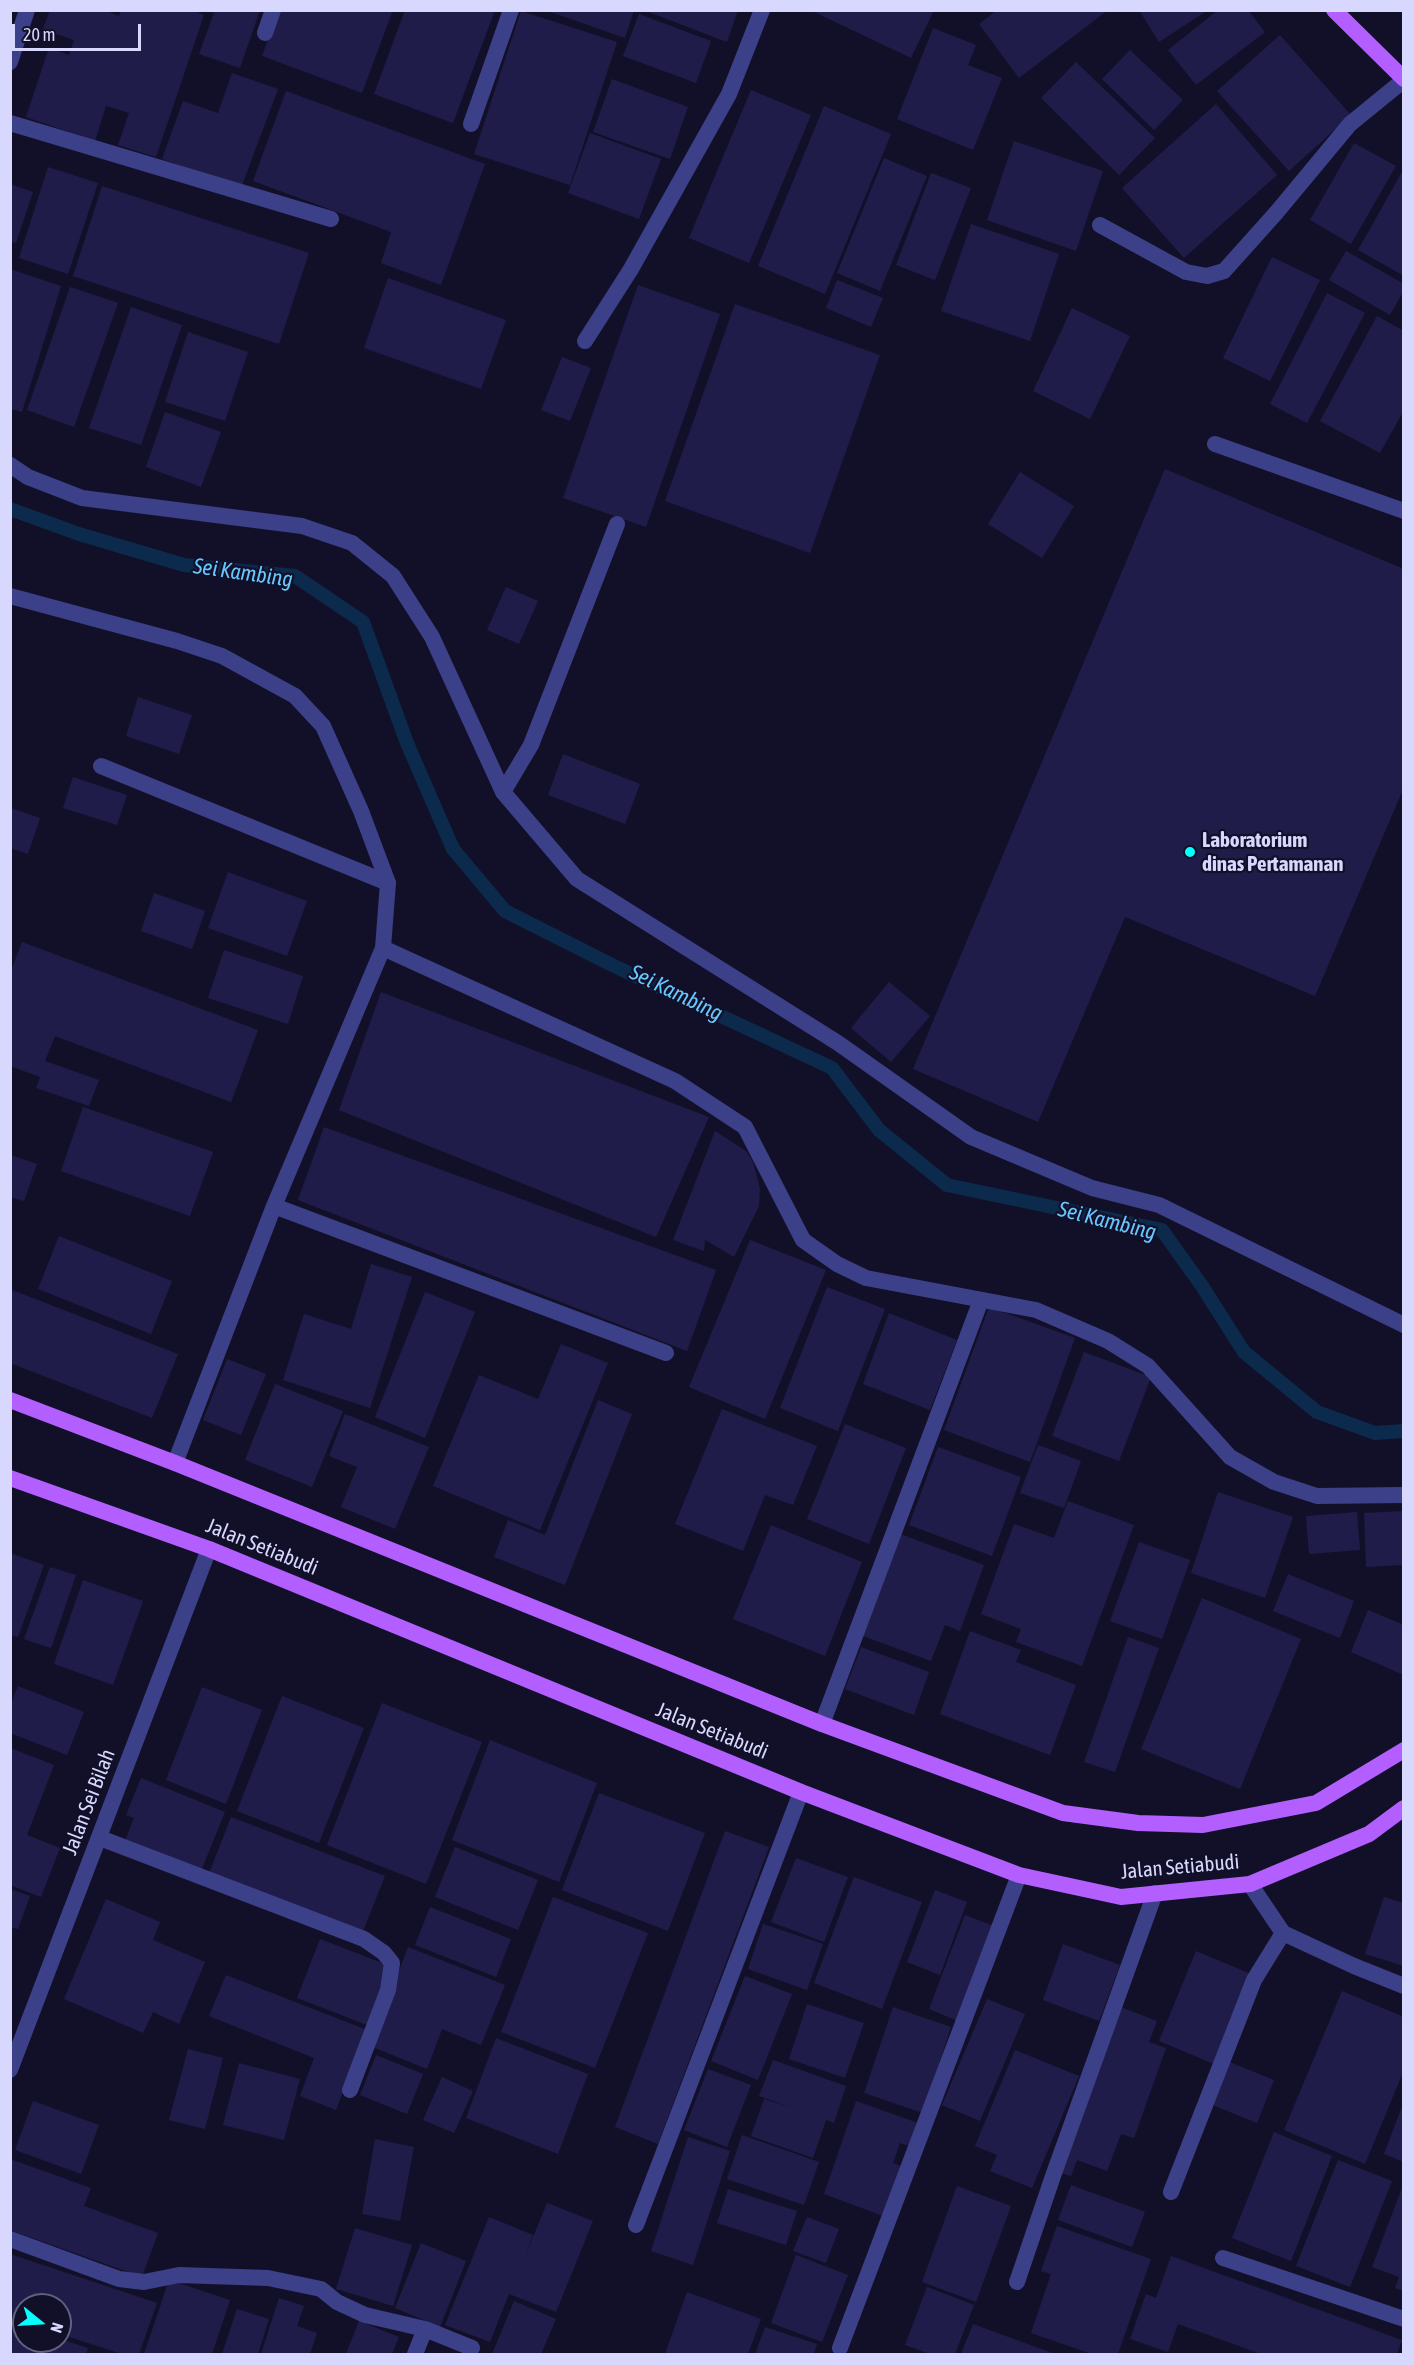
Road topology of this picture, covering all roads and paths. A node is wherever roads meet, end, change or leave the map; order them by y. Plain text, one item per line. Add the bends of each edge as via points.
1 (27, 10) edge
2 (273, 10) edge
3 (511, 10) edge
4 (762, 10) edge
5 (1334, 10) edge
6 (265, 33) dead end
7 (10, 62) edge
8 (1404, 79) edge
9 (10, 123) edge
10 (471, 124) dead end
11 (331, 219) dead end
12 (1100, 225) dead end
13 (585, 341) dead end
14 (1215, 444) dead end
15 (10, 465) edge
16 (1404, 511) edge
17 (616, 524) dead end
18 (10, 596) edge
19 (101, 766) dead end
20 (504, 792) junction
21 (388, 883) junction
22 (382, 948) junction
23 (274, 1206) junction
24 (981, 1300) junction
25 (1404, 1326) edge
26 (666, 1353) dead end
27 (10, 1400) edge
28 (175, 1463) junction
29 (10, 1478) edge
30 (1404, 1495) edge
31 (209, 1549) junction
32 (822, 1724) junction
33 (1404, 1750) edge
34 (801, 1792) junction
35 (1404, 1808) edge
36 (100, 1838) junction
37 (1019, 1875) junction
38 (1250, 1884) junction
39 (1155, 1893) junction
40 (1282, 1933) junction
41 (1404, 1986) edge
42 (10, 2070) edge
43 (350, 2090) dead end
44 (1172, 2192) dead end
45 (636, 2225) dead end
46 (10, 2239) edge
47 (1223, 2258) dead end
48 (1017, 2282) dead end
49 (1404, 2319) edge
50 (425, 2329) junction
51 (472, 2348) dead end
52 (840, 2348) dead end
53 (415, 2355) edge

1 - 7 street
2 - 6 street
3 - 10 street
4 - 13 street via 729,94 631,269
5 - 8 main road
8 - 12 street via 1350,124 1224,271 1207,276 1186,272
9 - 11 street
14 - 16 street
15 - 20 street via 28,477 82,498 302,526 352,543 393,576 432,637
17 - 20 street via 531,745
18 - 21 street via 222,656 295,696 323,726
19 - 21 street
20 - 25 street via 577,879 838,1043 971,1137 1092,1188 1159,1205
21 - 22 street
22 - 23 street
22 - 24 street via 675,1081 745,1127 803,1240 837,1264 866,1278
23 - 26 street
23 - 28 street
24 - 30 street via 1036,1310 1108,1341 1148,1366 1230,1457 1274,1482 1317,1496
24 - 32 street
27 - 28 main road, Jalan Setiabudi
28 - 32 main road, Jalan Setiabudi
29 - 31 main road, Jalan Setiabudi
31 - 34 main road, Jalan Setiabudi
31 - 36 street, Jalan Sei Bilah
32 - 33 main road, Jalan Setiabudi via 1063,1813 1138,1823 1203,1825 1316,1803
34 - 37 main road, Jalan Setiabudi
34 - 45 street
35 - 38 main road, Jalan Setiabudi via 1369,1834
36 - 42 street, Jalan Sei Bilah
36 - 43 street via 364,1939 384,1953 392,1963 388,1990
37 - 39 main road, Jalan Setiabudi via 1121,1897
37 - 52 street
38 - 39 main road, Jalan Setiabudi
38 - 40 street
39 - 48 street
40 - 41 street
40 - 44 street via 1254,1980
46 - 50 street via 119,2279 144,2282 179,2275 268,2278 321,2289 364,2315
47 - 49 street
50 - 51 street
50 - 53 street

